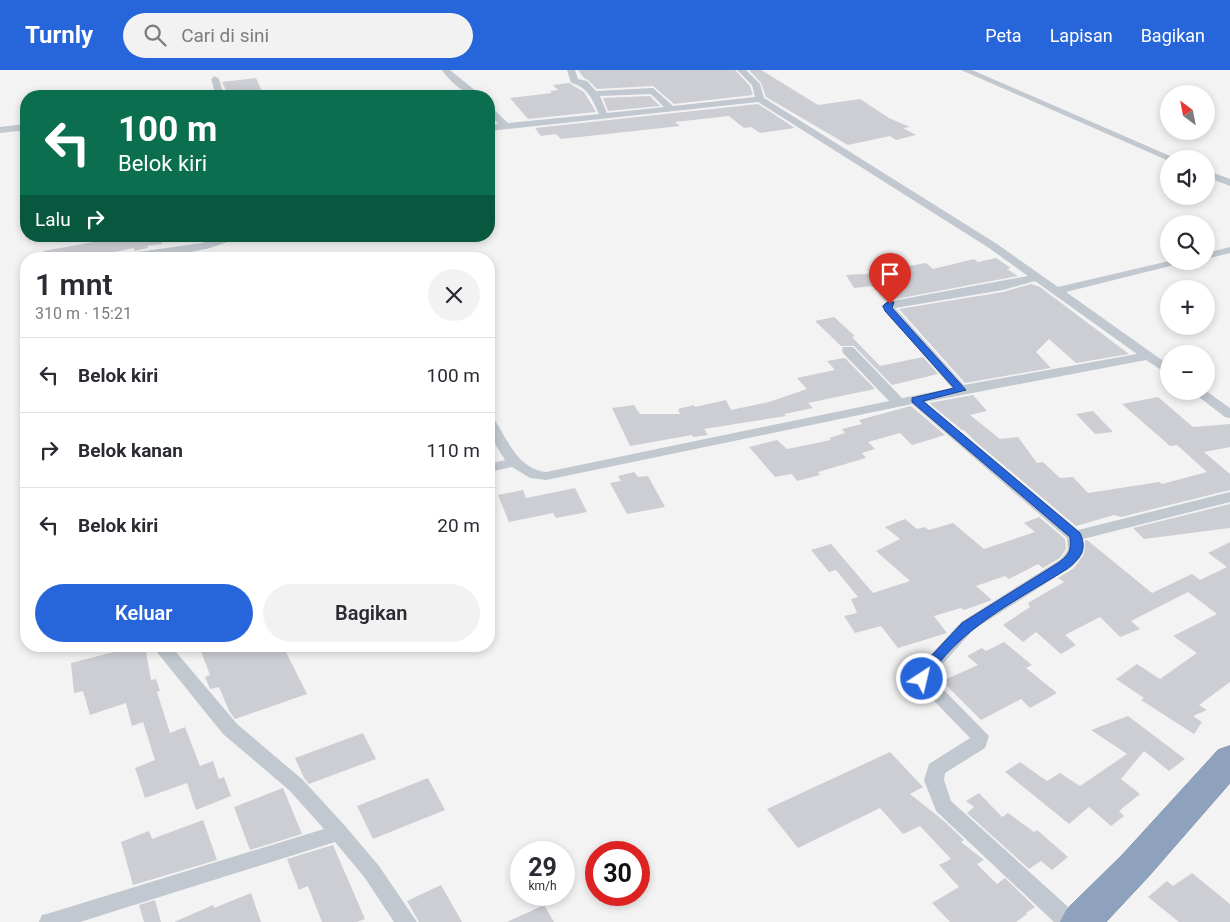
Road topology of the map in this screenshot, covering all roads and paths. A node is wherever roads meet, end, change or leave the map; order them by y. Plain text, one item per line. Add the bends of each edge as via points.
1 (446, 70) edge
2 (571, 70) edge
3 (741, 70) edge
4 (965, 70) edge
5 (215, 79) dead end
6 (218, 90) edge
7 (470, 90) edge
8 (594, 94) junction
9 (760, 99) junction
10 (672, 110) junction
11 (495, 115) edge
12 (605, 117) junction
13 (505, 126) junction
14 (495, 127) edge
15 (20, 128) edge
16 (0, 130) edge
17 (1160, 154) edge
18 (1215, 177) edge
19 (1230, 184) edge
20 (220, 242) edge
21 (1230, 250) edge
22 (188, 252) edge
23 (1215, 254) edge
24 (1160, 267) edge
25 (1038, 278) junction
26 (1056, 291) junction
27 (848, 350) dead end
28 (1148, 356) junction
29 (1160, 365) edge
30 (961, 390) junction
31 (916, 400) junction
32 (1211, 400) edge
33 (899, 403) junction
34 (1230, 414) edge
35 (495, 432) edge
36 (514, 462) junction
37 (495, 467) edge
38 (1230, 498) edge
39 (1075, 536) junction
40 (166, 652) edge
41 (1228, 766) edge
42 (339, 833) junction
43 (50, 922) edge
44 (406, 922) edge
45 (1069, 922) edge
46 (1080, 922) edge

1 - 7 street via 454,82
2 - 8 street via 574,81 584,83
3 - 9 street via 756,84
4 - 17 street
5 - 6 street
8 - 10 street via 652,91
8 - 12 street
9 - 10 street
9 - 25 street via 941,212
10 - 12 street
11 - 13 street
12 - 13 street
13 - 14 street
15 - 16 street
18 - 19 street
20 - 22 street
21 - 23 street
24 - 26 street
25 - 26 street
25 - 30 street via 887,306
26 - 28 street
27 - 33 street
28 - 29 street
28 - 30 street
30 - 31 street
31 - 33 street
31 - 39 street
32 - 34 street
33 - 36 street via 546,476 529,474
35 - 36 street
36 - 37 street
38 - 39 street
39 - 45 street via 1076,556 967,626 921,677 980,736 978,743 936,769 934,780 943,805
40 - 42 street via 230,729 296,785
41 - 46 highway
42 - 43 street
42 - 44 street via 372,872

